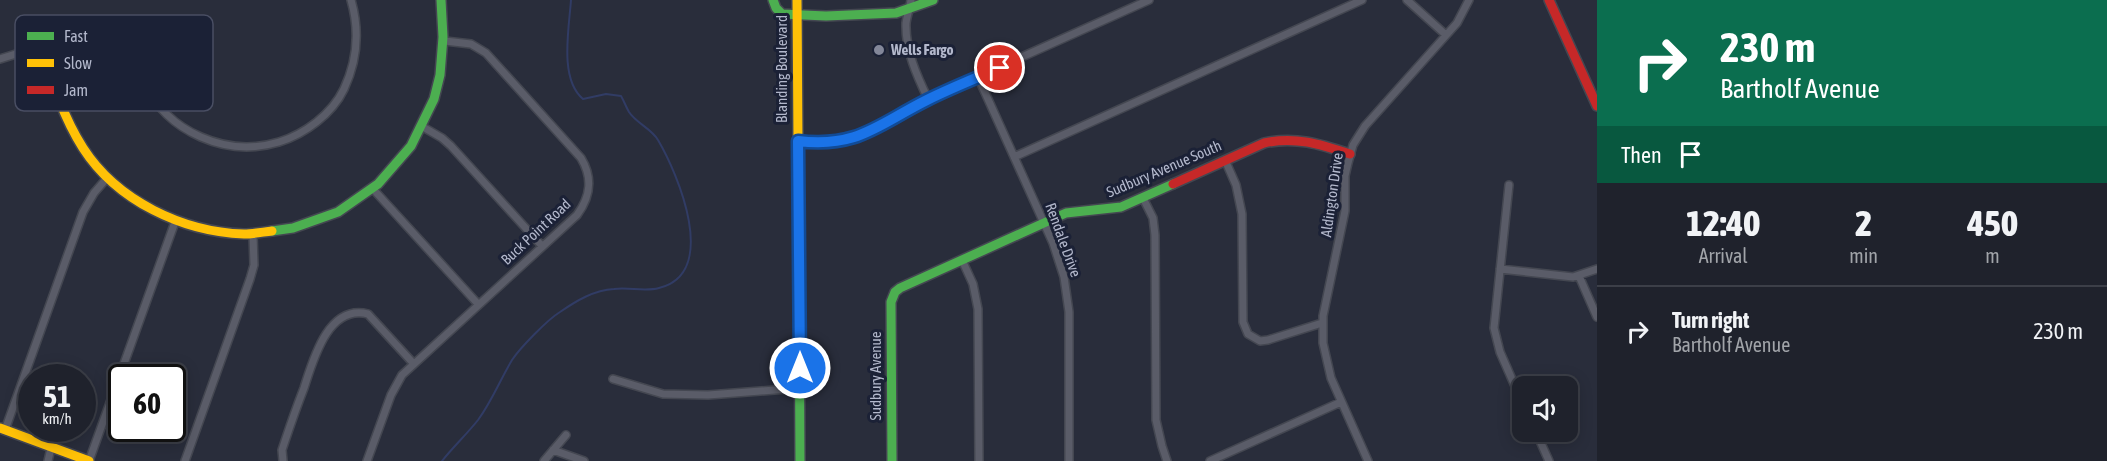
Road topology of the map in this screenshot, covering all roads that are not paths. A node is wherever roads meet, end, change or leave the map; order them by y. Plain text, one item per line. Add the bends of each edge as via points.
1 (351, 0) edge
2 (441, 0) edge
3 (773, 0) edge
4 (797, 0) edge
5 (933, 0) edge
6 (1149, 0) edge
7 (1362, 0) edge
8 (1407, 0) edge
9 (1469, 0) edge
10 (1549, 0) edge
11 (910, 4) edge
12 (797, 15) junction
13 (1446, 35) junction
14 (445, 41) junction
15 (15, 54) edge
16 (0, 59) edge
17 (978, 77) junction
18 (928, 99) junction
19 (1597, 106) edge
20 (63, 111) edge
21 (164, 111) edge
22 (423, 127) junction
23 (798, 141) junction
24 (1350, 154) junction
25 (1014, 157) junction
26 (1226, 160) junction
27 (107, 178) junction
28 (1509, 185) dead end
29 (373, 189) junction
30 (1143, 198) junction
31 (175, 222) junction
32 (1044, 222) junction
33 (254, 235) junction
34 (542, 246) junction
35 (962, 260) junction
36 (1500, 269) junction
37 (1597, 269) edge
38 (1579, 276) junction
39 (895, 292) joint
40 (478, 304) junction
41 (1597, 317) edge
42 (1322, 323) junction
43 (413, 363) junction
44 (1512, 378) edge
45 (613, 379) dead end
46 (800, 388) junction
47 (1341, 402) junction
48 (2, 429) edge
49 (566, 435) dead end
50 (1540, 442) edge
51 (51, 447) junction
52 (553, 450) junction
53 (48, 461) edge
54 (89, 461) edge
55 (185, 461) edge
56 (284, 461) edge
57 (368, 461) edge
58 (544, 461) edge
59 (584, 461) edge
60 (800, 461) edge
61 (892, 461) edge
62 (979, 461) edge
63 (1069, 461) edge
64 (1167, 461) edge
65 (1210, 461) edge
66 (1368, 461) edge
67 (1549, 461) edge

1 - 21 street via 357,43 350,76 333,105 300,133 269,145 220,144 180,126
2 - 14 street
3 - 12 street via 782,14
4 - 12 street, Blanding Boulevard
5 - 11 street
6 - 17 street
7 - 25 street
8 - 13 street
9 - 13 street, Aldington Drive
10 - 19 street
11 - 12 street via 882,14
11 - 18 street via 906,23 909,52
12 - 23 street, Blanding Boulevard
13 - 24 street, Aldington Drive via 1365,126
14 - 22 street via 440,80
14 - 34 street, Buck Point Road via 471,44 486,53 585,166 590,186 583,206
15 - 16 street
17 - 18 street
17 - 25 street, Rendale Drive
18 - 23 street via 857,138
20 - 27 street via 84,152
22 - 29 street via 399,164
22 - 34 street via 451,146
23 - 46 street, Blanding Boulevard
24 - 26 street, Sudbury Avenue South via 1291,138 1264,143
24 - 42 street, Aldington Drive via 1345,176 1345,211
25 - 32 street, Rendale Drive
26 - 30 street, Sudbury Avenue South
26 - 42 street via 1240,200 1243,322 1248,334 1260,341 1268,340
27 - 31 street via 142,205
27 - 48 street via 83,212
28 - 36 street
29 - 33 street via 327,218 293,230
29 - 40 street
30 - 32 street, Sudbury Avenue South via 1105,210 1077,210
30 - 64 street via 1153,218 1155,235 1156,420
31 - 33 street via 210,231
31 - 54 street
32 - 35 street, Sudbury Avenue South
32 - 63 street, Rendale Drive via 1068,296
33 - 55 street via 250,279
34 - 40 street, Buck Point Road
35 - 39 street, Sudbury Avenue South
35 - 62 street via 973,284 978,309
36 - 38 street
36 - 44 street via 1494,328
37 - 38 street
38 - 41 street
39 - 61 street, Sudbury Avenue via 891,302
40 - 43 street, Buck Point Road
42 - 47 street, Aldington Drive via 1326,361
43 - 56 street via 368,314 360,312 343,318 318,347 282,450
43 - 57 street, Buck Point Road via 395,385
45 - 46 street via 663,394
46 - 60 street, Blanding Boulevard
47 - 65 street
47 - 66 street, Aldington Drive
48 - 51 street
49 - 52 street
50 - 67 street
51 - 53 street
51 - 54 street
52 - 58 street
52 - 59 street

